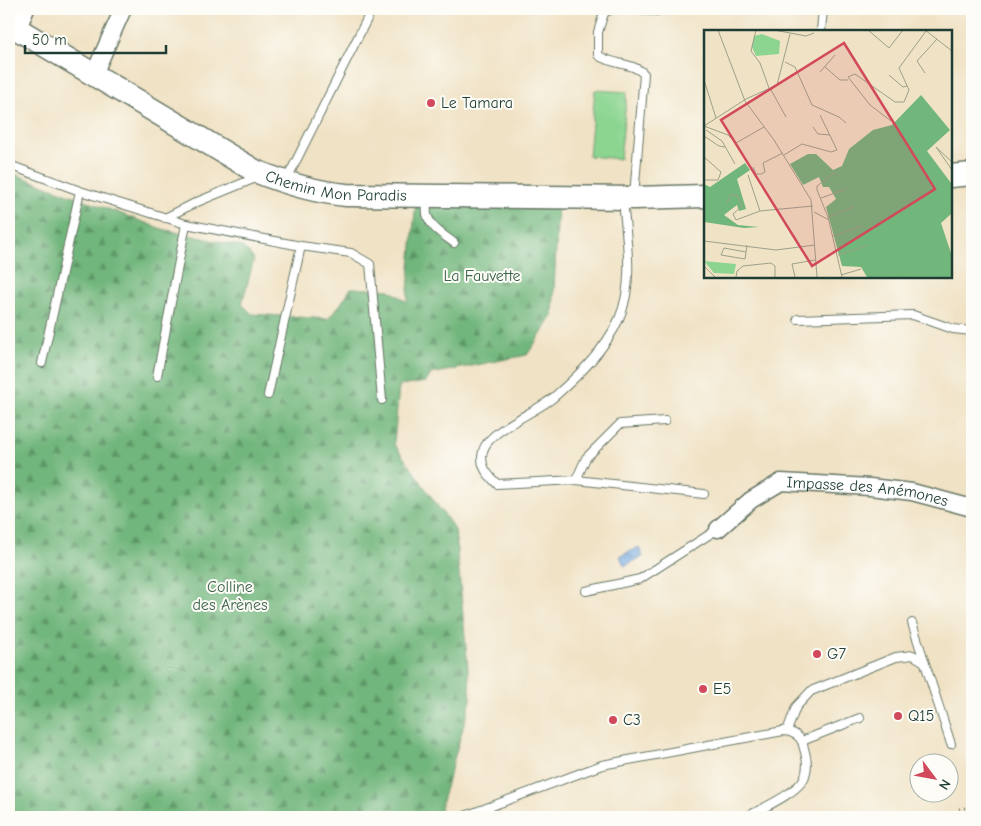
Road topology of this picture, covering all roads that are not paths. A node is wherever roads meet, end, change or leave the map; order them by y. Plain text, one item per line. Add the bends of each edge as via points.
1 (123, 9) edge
2 (372, 9) edge
3 (612, 9) edge
4 (624, 9) edge
5 (823, 9) edge
6 (657, 11) dead end
7 (18, 20) edge
8 (821, 30) edge
9 (94, 74) junction
10 (9, 166) edge
11 (255, 171) junction
12 (972, 174) edge
13 (951, 176) edge
14 (285, 183) junction
15 (80, 191) junction
16 (422, 195) junction
17 (704, 196) edge
18 (628, 197) junction
19 (165, 218) junction
20 (186, 224) junction
21 (454, 243) dead end
22 (301, 246) junction
23 (798, 319) dead end
24 (972, 331) edge
25 (42, 362) dead end
26 (157, 376) dead end
27 (268, 395) dead end
28 (382, 400) dead end
29 (665, 421) dead end
30 (576, 480) junction
31 (704, 494) dead end
32 (972, 508) edge
33 (718, 529) joint
34 (586, 591) dead end
35 (912, 623) dead end
36 (923, 661) junction
37 (860, 718) dead end
38 (787, 731) junction
39 (802, 742) junction
40 (951, 744) dead end
41 (465, 816) dead end
42 (746, 817) edge

1 - 9 street
2 - 14 lane
3 - 18 lane via 604,13 598,32 598,55 605,60 640,69 644,74
4 - 6 lane
5 - 8 lane
7 - 9 street, Chemin Mon Paradis
9 - 11 street, Chemin Mon Paradis
10 - 15 lane
11 - 14 street, Chemin Mon Paradis
11 - 19 lane via 253,179
12 - 13 street
14 - 16 street, Chemin Mon Paradis via 323,193
15 - 19 lane
15 - 25 lane
16 - 18 street, Chemin Mon Paradis
16 - 21 lane via 427,200 427,214 432,225
17 - 18 street, Chemin Mon Paradis
18 - 30 lane via 628,283 620,318 600,351 552,398 492,436 483,451 484,470 497,484
19 - 20 lane
20 - 22 lane
20 - 26 lane
22 - 27 lane
22 - 28 lane via 351,253 370,264
23 - 24 lane via 913,315 953,329
29 - 30 lane via 620,424 586,458
30 - 31 lane
32 - 33 street, Impasse des Anémones via 912,492 781,482 751,500
33 - 34 lane via 640,579
35 - 36 lane
36 - 38 lane via 913,655 896,657 811,691 796,707
36 - 40 lane
37 - 39 lane
38 - 39 lane via 796,734
38 - 41 lane via 602,765
39 - 42 lane via 807,759 805,776 797,787

